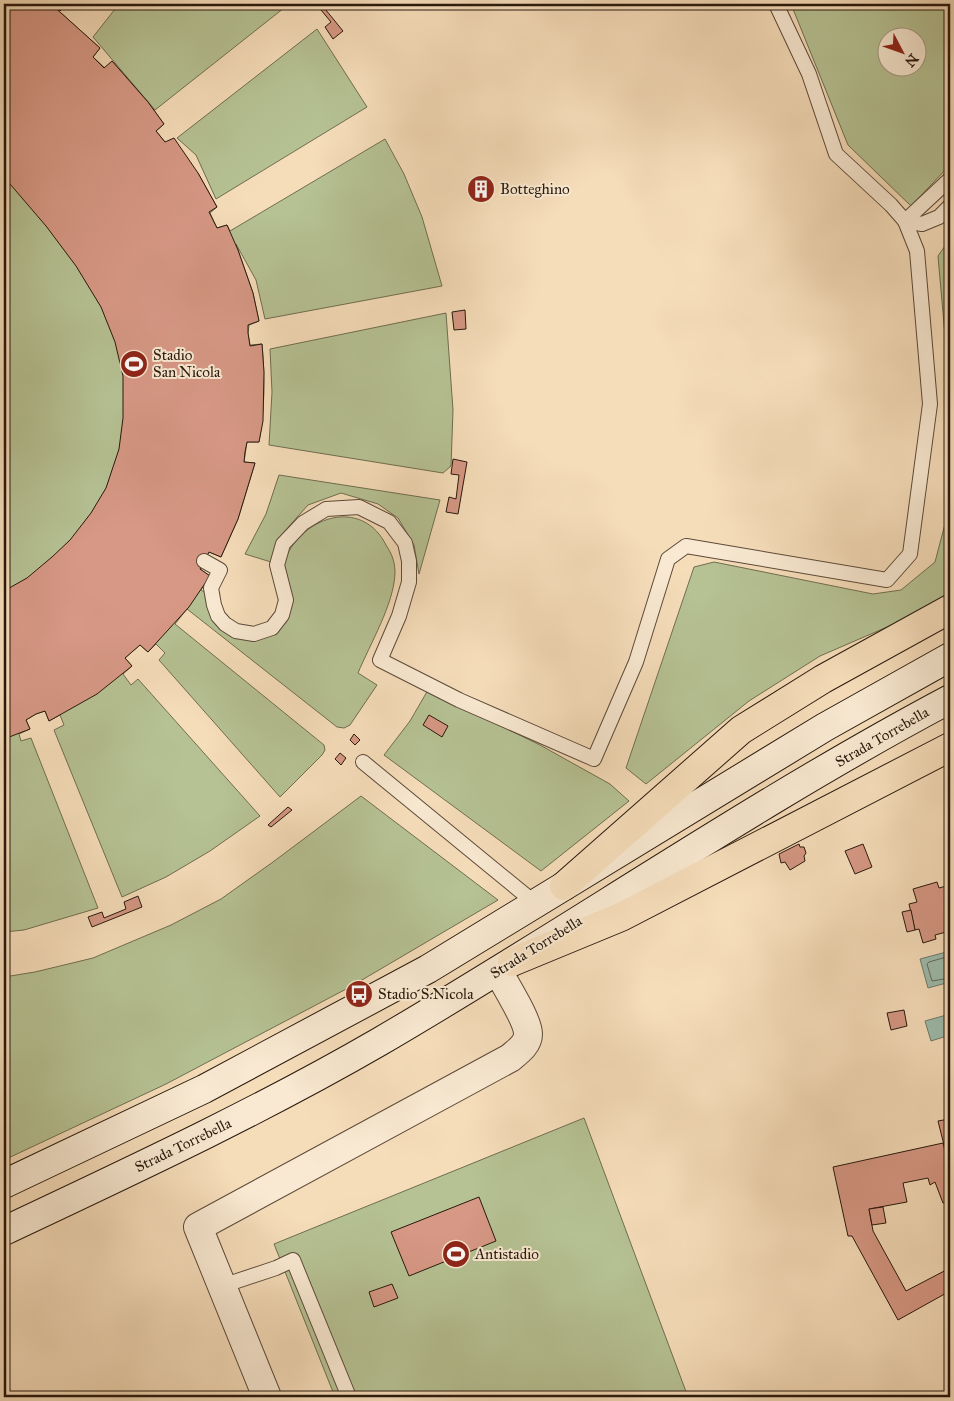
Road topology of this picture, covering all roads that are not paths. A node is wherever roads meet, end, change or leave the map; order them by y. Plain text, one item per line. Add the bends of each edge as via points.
1 (776, 4) edge
2 (950, 179) edge
3 (950, 206) edge
4 (905, 221) junction
5 (204, 561) dead end
6 (950, 609) edge
7 (950, 657) edge
8 (950, 699) edge
9 (950, 747) edge
10 (362, 762) dead end
11 (564, 886) junction
12 (535, 904) junction
13 (505, 966) junction
14 (4, 1184) edge
15 (4, 1231) edge
16 (222, 1286) junction
17 (267, 1397) edge
18 (349, 1397) edge

1 - 4 lane via 809,74 836,154
2 - 4 lane
3 - 4 lane via 939,217 922,224
4 - 5 lane via 917,251 930,404 910,554 887,580 686,546 668,559 636,662 594,759 459,700 380,660 410,582 404,543 381,518 359,507 326,509 303,523 283,544 276,565 286,600 282,615 272,628 254,634 236,631 218,616 211,588 220,570
6 - 11 highway via 823,679 741,730
7 - 11 main road via 825,727
8 - 13 main road, Strada Torrebella via 721,832
9 - 13 highway via 621,917
10 - 12 lane
11 - 12 main road
12 - 14 main road via 428,969 316,1030 204,1089
13 - 15 main road, Strada Torrebella via 377,1043 228,1124
13 - 16 main road via 528,1035 523,1048 198,1227
16 - 17 main road
16 - 18 lane via 293,1260

